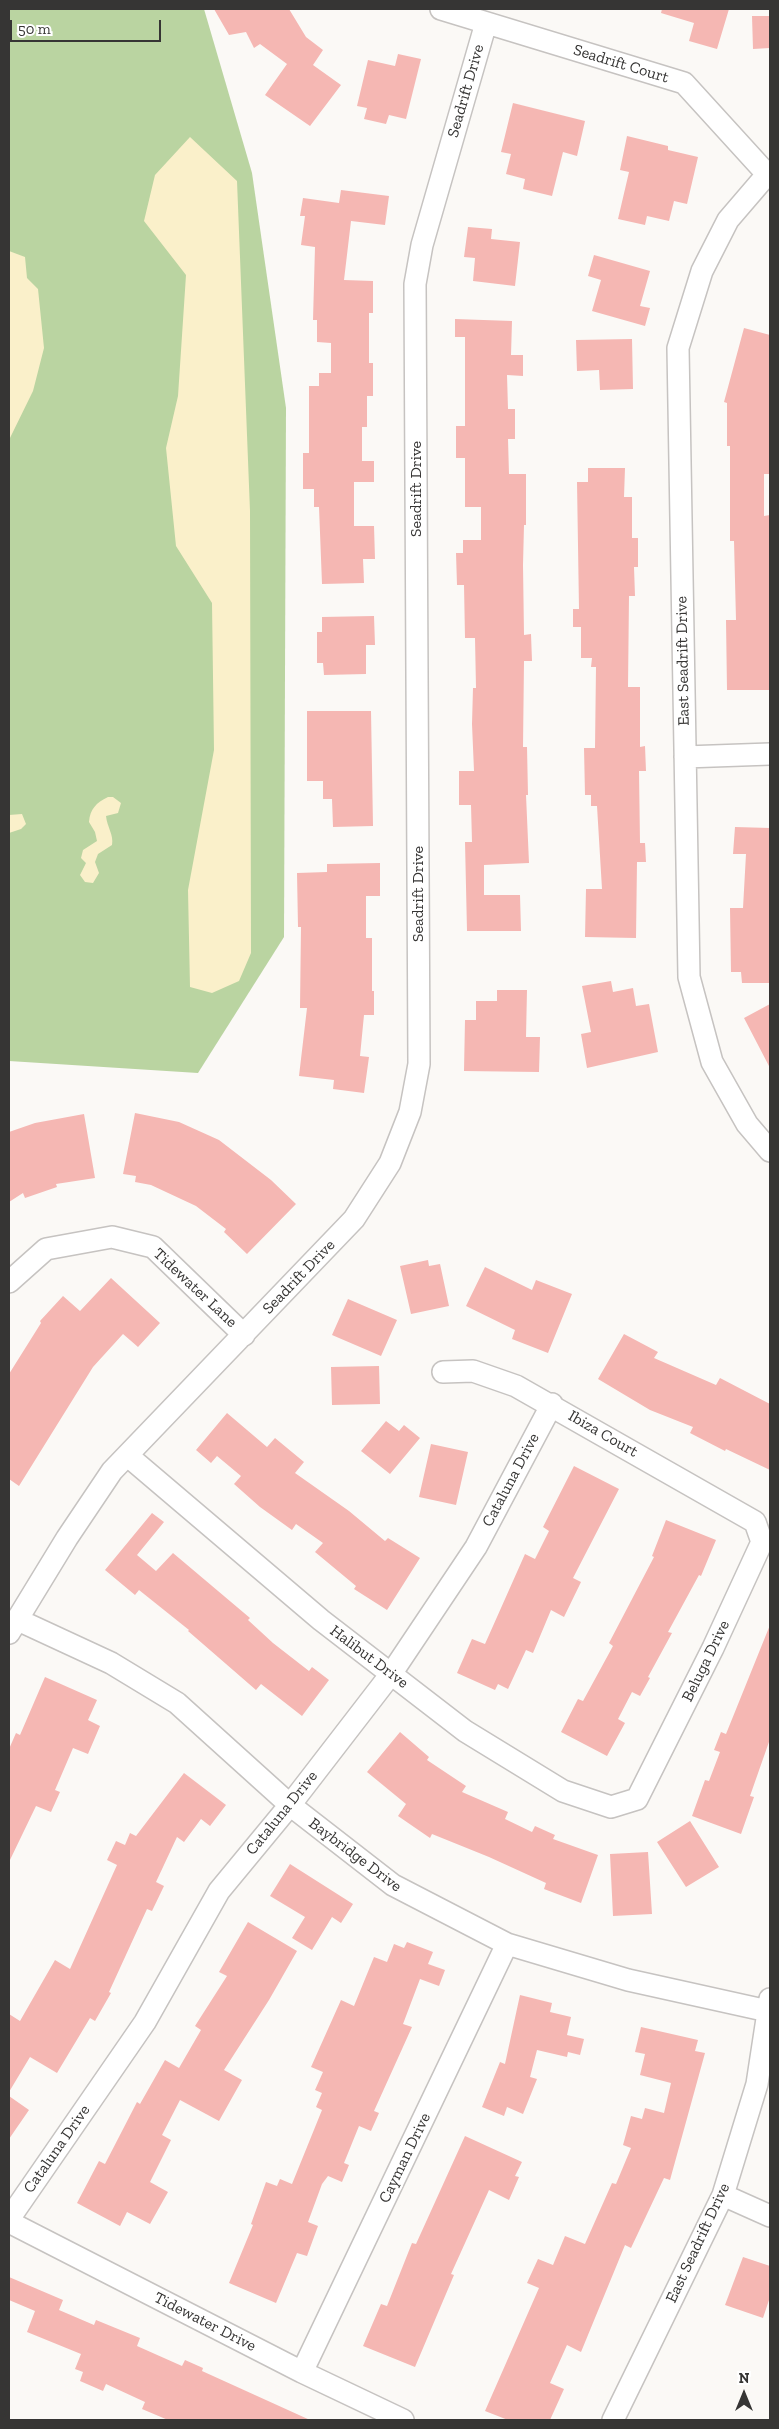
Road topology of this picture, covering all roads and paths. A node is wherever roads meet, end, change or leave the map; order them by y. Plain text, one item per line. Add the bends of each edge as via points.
1 (441, 9) edge
2 (486, 23) junction
3 (768, 172) edge
4 (770, 754) edge
5 (685, 758) junction
6 (770, 1151) edge
7 (9, 1282) edge
8 (244, 1335) junction
9 (443, 1372) dead end
10 (552, 1404) junction
11 (128, 1456) junction
12 (755, 1522) joint
13 (12, 1626) edge
14 (391, 1674) junction
15 (637, 1799) joint
16 (290, 1805) junction
17 (507, 1944) junction
18 (769, 2005) edge
19 (723, 2195) junction
20 (770, 2216) edge
21 (9, 2220) edge
22 (302, 2372) junction
23 (403, 2420) edge
24 (613, 2420) edge

1 - 2 street, Seadrift Court
2 - 3 street, Seadrift Court via 684,83
2 - 8 street, Seadrift Drive via 422,246 415,284 418,1064 410,1112 390,1164 354,1220
3 - 5 street, East Seadrift Drive via 728,220 702,271 678,348
4 - 5 street
5 - 6 street, East Seadrift Drive via 689,977 712,1062 747,1124
7 - 8 street, Tidewater Lane via 46,1249 112,1237 153,1247
8 - 11 street, Seadrift Drive
9 - 10 street, Ibiza Court via 473,1371 516,1386
10 - 12 street, Ibiza Court
10 - 14 street, Cataluna Drive via 476,1547
11 - 13 street, Seadrift Drive via 107,1479
11 - 14 street, Halibut Drive via 321,1620
12 - 15 street, Beluga Drive via 762,1542
13 - 16 street, Baybridge Drive via 111,1663 177,1703
14 - 15 street, Halibut Drive via 465,1732 563,1790 611,1807
14 - 16 street, Cataluna Drive
16 - 17 street, Baybridge Drive via 393,1886
16 - 21 street, Cataluna Drive via 219,1890 144,2022
17 - 18 street, Baybridge Drive via 628,1980
17 - 22 street, Cayman Drive
18 - 19 street, East Seadrift Drive via 757,2084
19 - 20 street
19 - 24 street, East Seadrift Drive
21 - 22 street, Tidewater Drive
22 - 23 street, Tidewater Drive

